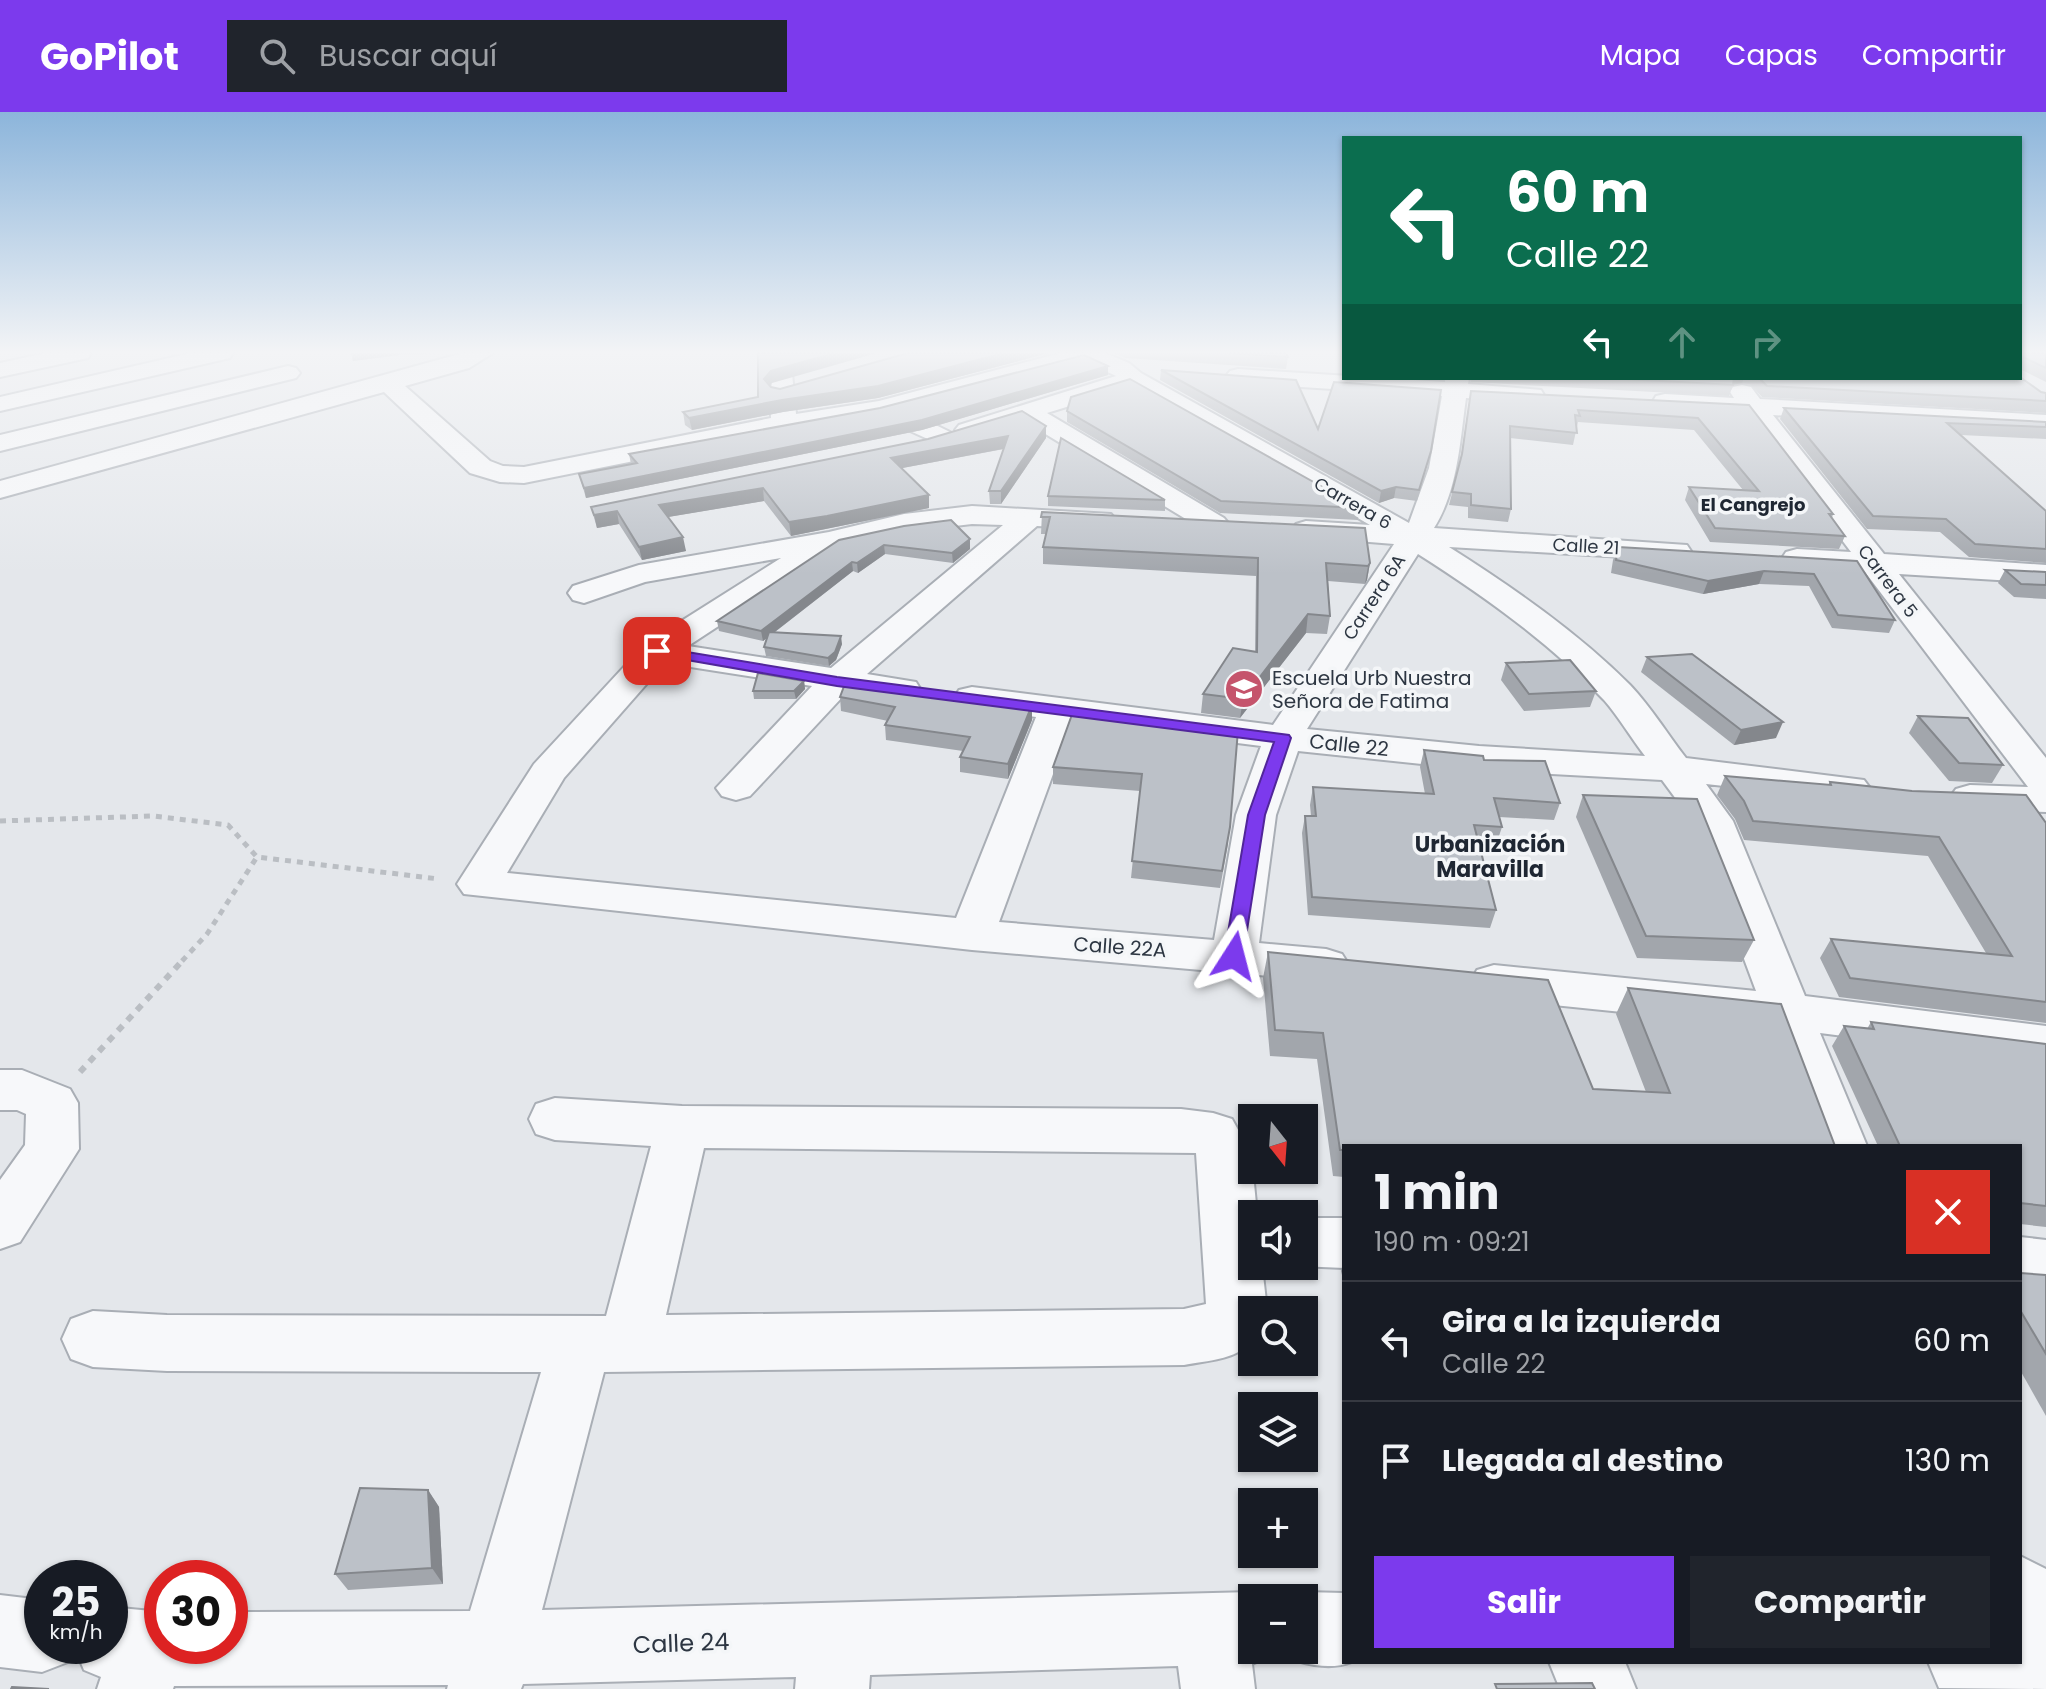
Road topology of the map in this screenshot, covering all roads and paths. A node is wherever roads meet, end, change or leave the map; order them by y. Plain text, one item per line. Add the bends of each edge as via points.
1 (68, 427) edge
2 (226, 427) edge
3 (436, 427) edge
4 (766, 427) edge
5 (919, 427) edge
6 (977, 427) edge
7 (1051, 427) edge
8 (1220, 427) edge
9 (1449, 427) edge
10 (1770, 427) edge
11 (941, 437) junction
12 (0, 443) edge
13 (899, 446) edge
14 (0, 490) edge
15 (1029, 518) junction
16 (1214, 524) junction
17 (1244, 526) edge
18 (1275, 528) edge
19 (1413, 537) junction
20 (829, 541) junction
21 (1706, 553) edge
22 (1767, 556) edge
23 (1874, 563) junction
24 (639, 574) junction
25 (2046, 574) edge
26 (584, 593) dead end
27 (743, 598) junction
28 (657, 651) junction
29 (837, 681) junction
30 (1058, 709) junction
31 (1283, 738) junction
32 (1676, 769) junction
33 (2046, 784) edge
34 (736, 788) dead end
35 (1887, 792) edge
36 (1934, 795) edge
37 (2046, 800) edge
38 (0, 821) edge
39 (257, 857) junction
40 (479, 884) junction
41 (972, 935) junction
42 (1234, 956) junction
43 (1360, 968) edge
44 (1455, 978) edge
45 (1786, 1011) junction
46 (2046, 1044) edge
47 (0, 1090) edge
48 (52, 1103) junction
49 (555, 1119) dead end
50 (682, 1127) junction
51 (1839, 1144) edge
52 (1238, 1223) edge
53 (0, 1225) edge
54 (1318, 1243) edge
55 (1342, 1243) edge
56 (2022, 1262) edge
57 (2046, 1265) edge
58 (1239, 1280) edge
59 (93, 1339) dead end
60 (605, 1344) junction
61 (2022, 1597) edge
62 (1318, 1628) edge
63 (1342, 1629) edge
64 (0, 1631) edge
65 (24, 1634) edge
66 (1227, 1648) edge
67 (2046, 1657) edge
68 (132, 1661) edge
69 (833, 1664) edge
70 (1587, 1664) edge
71 (1992, 1664) edge
72 (489, 1668) edge
73 (2046, 1668) edge
74 (1599, 1689) edge

1 - 12 street
2 - 14 street
3 - 4 street via 480,467 524,475
5 - 11 street
6 - 11 street
7 - 16 street
8 - 19 street, Carrera 6
9 - 19 street, Carrera 6 via 1429,514
10 - 23 street, Carrera 5
11 - 13 street
15 - 16 street
15 - 20 street via 972,515 904,523
15 - 29 street
16 - 17 street
18 - 19 street, Calle 21
19 - 21 street, Calle 21
19 - 31 street, Carrera 6A
19 - 32 street, Carrera 6 via 1489,586 1566,647 1618,694
20 - 24 street
20 - 27 street
22 - 23 street
23 - 25 street
23 - 33 street, Carrera 5
24 - 26 street
24 - 27 street
27 - 28 street
28 - 29 street, Calle 22
28 - 40 street via 548,772
29 - 30 street, Calle 22
29 - 34 street
30 - 31 street, Calle 22
30 - 41 street
31 - 32 street, Calle 22 via 1479,758
31 - 42 street, Carrera 6A via 1256,815
32 - 35 street, Calle 22
32 - 45 street, Carrera 6 via 1713,821
36 - 37 street
38 - 39 path via 153,816 228,825
39 - 40 path
39 - 48 path via 207,934
40 - 41 street, Calle 22A
41 - 42 street, Calle 22A
42 - 43 street, Calle 22A
44 - 45 street
45 - 46 street
45 - 51 street, Carrera 6
47 - 48 street via 22,1090
48 - 53 street via 52,1149
49 - 50 street
50 - 52 street via 1213,1134 1224,1153
50 - 60 street
54 - 55 street
56 - 57 street
58 - 60 street via 1237,1312 1222,1330 1184,1337
59 - 60 street
60 - 72 street
61 - 67 street
62 - 63 street
64 - 65 street
66 - 69 street, Calle 24
68 - 72 street, Calle 24
69 - 72 street, Calle 24
70 - 74 street
71 - 73 street

